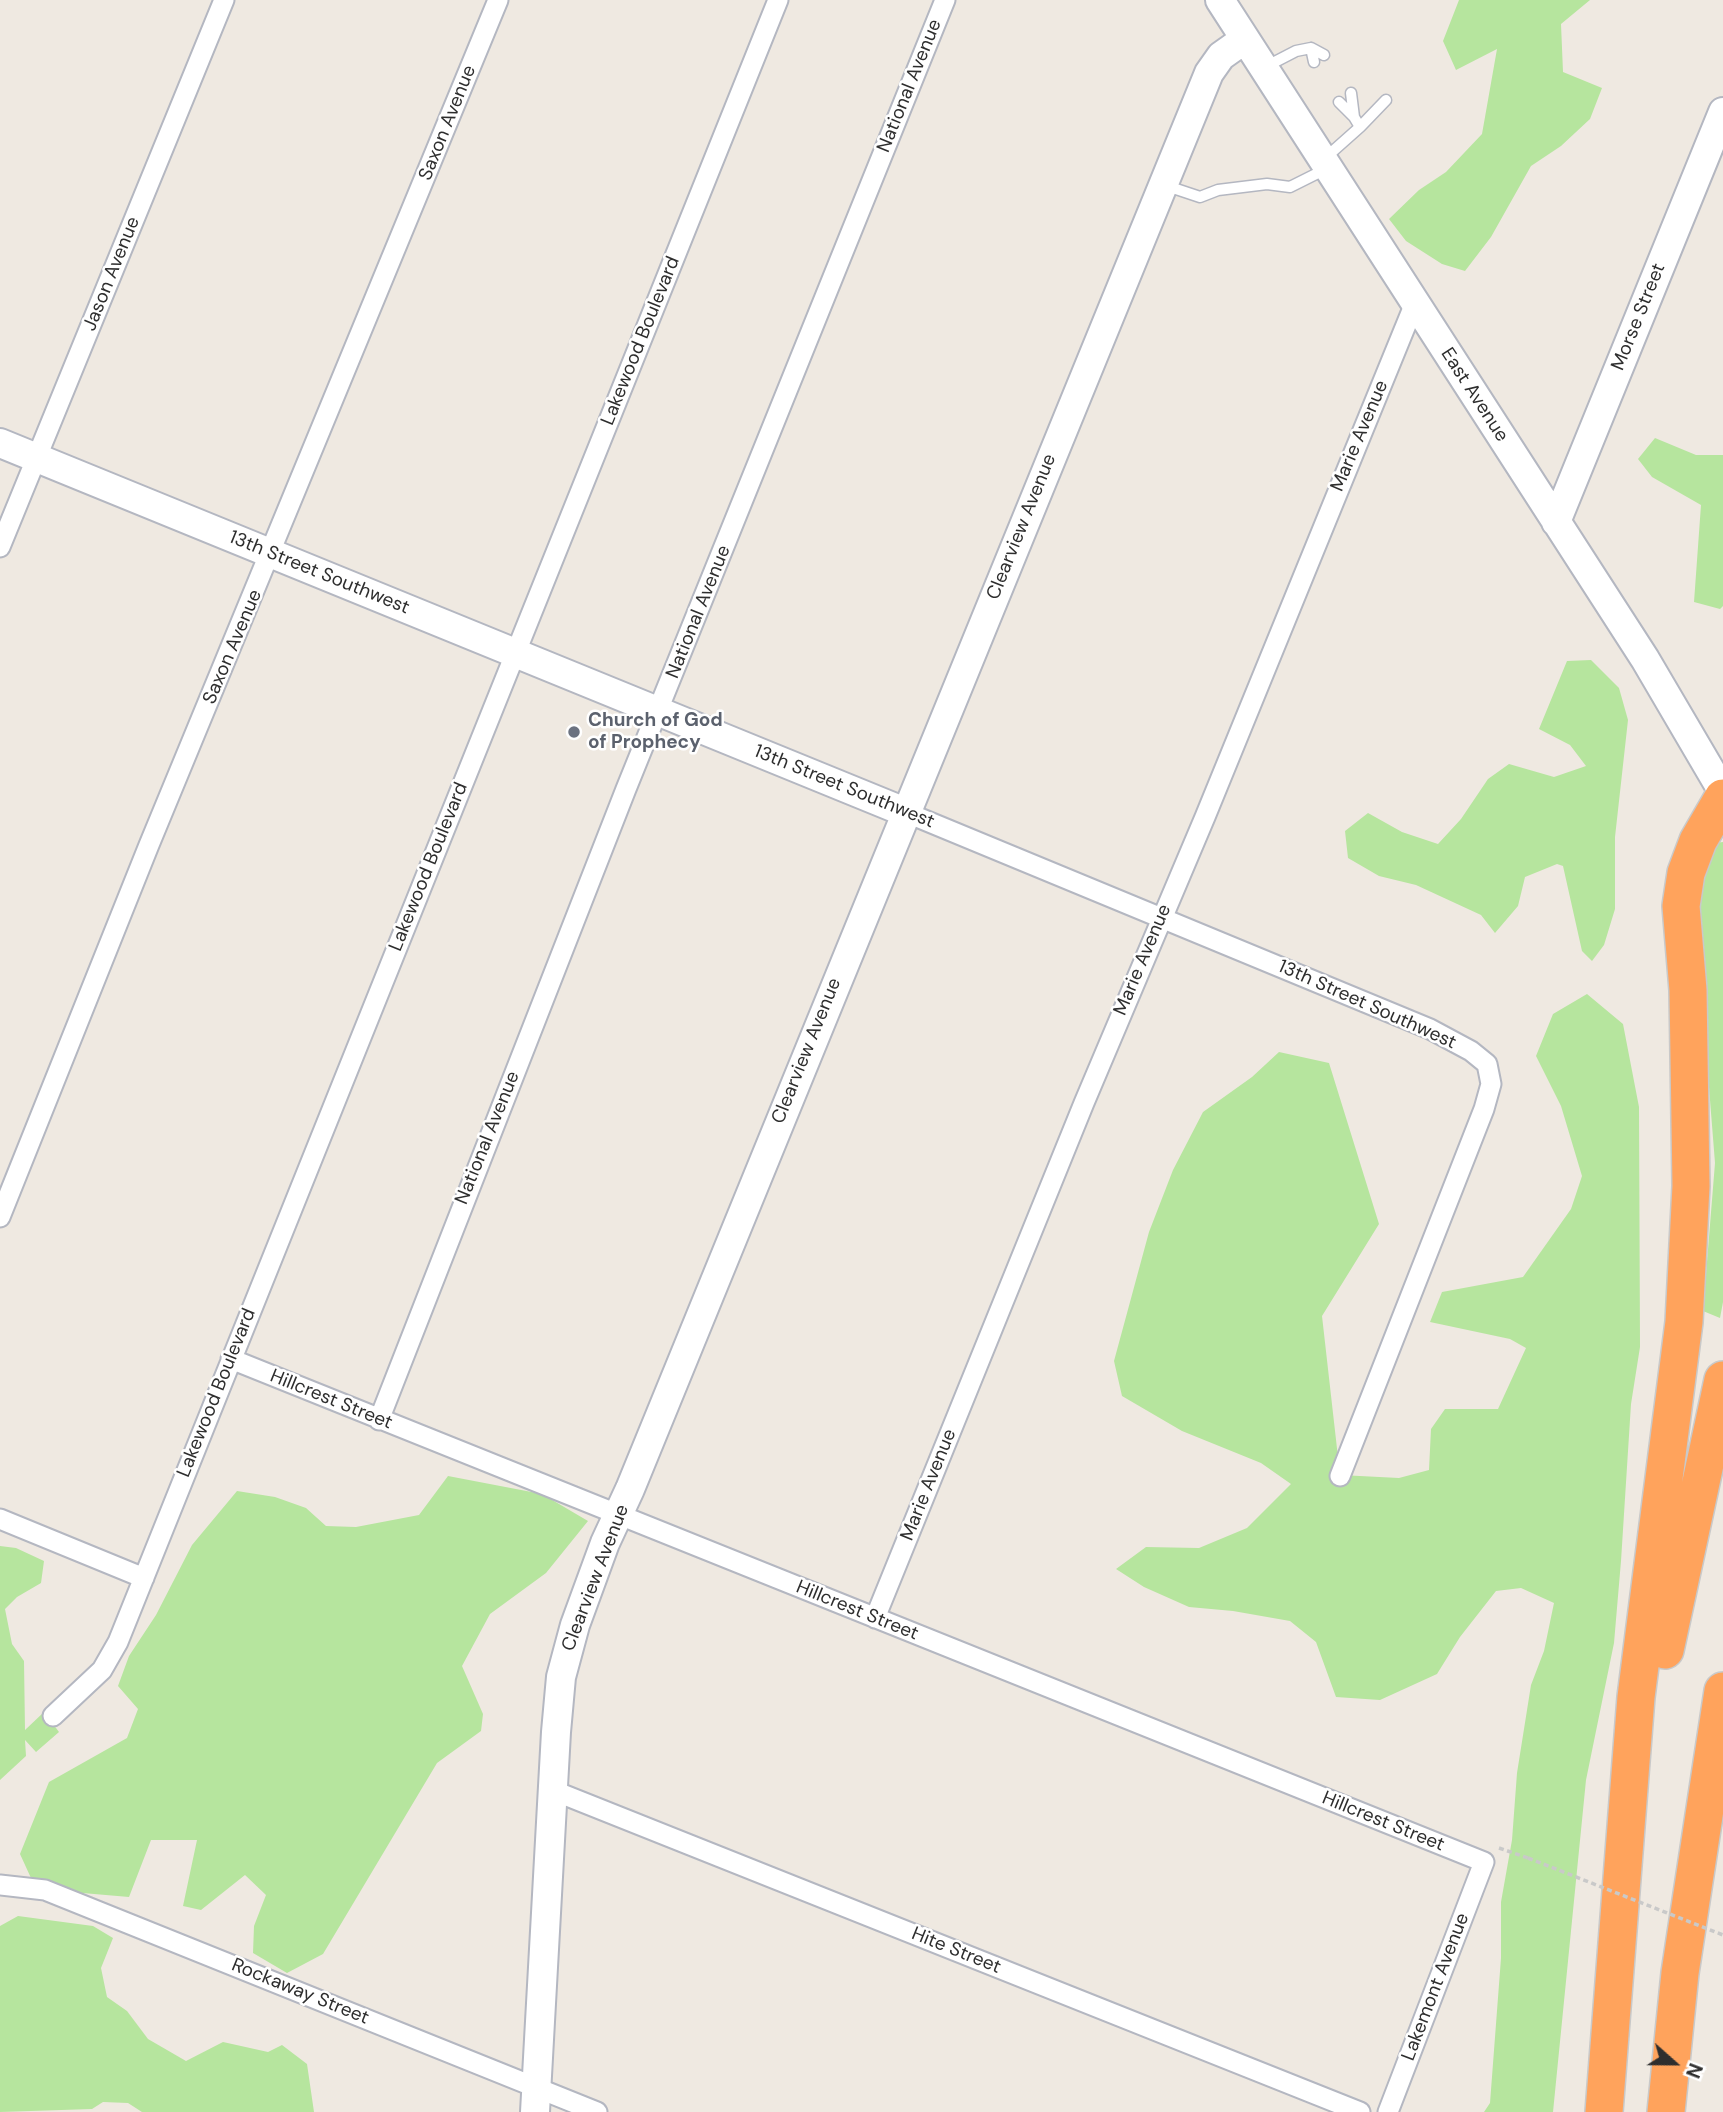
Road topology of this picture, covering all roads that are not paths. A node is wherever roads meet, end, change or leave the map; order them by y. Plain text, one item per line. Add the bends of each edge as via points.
1 (224, 0) edge
2 (498, 0) edge
3 (778, 0) edge
4 (945, 0) edge
5 (1220, 0) edge
6 (1245, 39) junction
7 (1311, 48) junction
8 (1324, 55) dead end
9 (1314, 62) dead end
10 (1264, 68) junction
11 (1351, 93) dead end
12 (1386, 100) dead end
13 (1339, 102) dead end
14 (1723, 112) edge
15 (1357, 122) junction
16 (1325, 164) junction
17 (1163, 184) junction
18 (1415, 303) junction
19 (0, 443) edge
20 (37, 457) junction
21 (1556, 522) junction
22 (0, 547) edge
23 (272, 554) junction
24 (515, 654) junction
25 (658, 712) junction
26 (1723, 792) edge
27 (1723, 798) edge
28 (905, 812) junction
29 (1161, 917) junction
30 (0, 1217) edge
31 (231, 1359) junction
32 (1723, 1380) edge
33 (379, 1420) junction
34 (1340, 1476) dead end
35 (619, 1515) junction
36 (0, 1519) edge
37 (144, 1577) junction
38 (876, 1618) junction
39 (1723, 1691) edge
40 (53, 1716) dead end
41 (552, 1790) junction
42 (1483, 1862) joint
43 (0, 1885) edge
44 (1612, 2025) junction
45 (536, 2099) edge
46 (597, 2112) edge
47 (1360, 2112) edge
48 (1388, 2112) edge
49 (1604, 2112) edge
50 (1666, 2112) edge

1 - 20 street, Jason Avenue
2 - 23 street, Saxon Avenue
3 - 24 street, Lakewood Boulevard
4 - 25 street, National Avenue
5 - 6 street, East Avenue
6 - 10 street, East Avenue
6 - 17 street, Clearview Avenue via 1214,64
7 - 8 lane
7 - 9 lane
7 - 10 lane
10 - 16 street, East Avenue
11 - 15 lane
12 - 15 lane
13 - 15 lane
14 - 21 street, Morse Street
15 - 16 lane
16 - 17 lane via 1290,187 1267,184 1200,197
16 - 18 street, East Avenue
17 - 28 street, Clearview Avenue
18 - 21 street, East Avenue
18 - 29 street, Marie Avenue
19 - 20 street, 13th Street Southwest
20 - 22 street, Jason Avenue
20 - 23 street, 13th Street Southwest
21 - 26 street, East Avenue
23 - 24 street, 13th Street Southwest
23 - 30 street, Saxon Avenue
24 - 25 street, 13th Street Southwest
24 - 31 street, Lakewood Boulevard
25 - 28 street, 13th Street Southwest
25 - 33 street, National Avenue
27 - 44 highway via 1698,841 1686,873 1681,906 1688,990 1691,1185 1684,1322 1636,1697
28 - 29 street, 13th Street Southwest
28 - 35 street, Clearview Avenue
29 - 34 street, 13th Street Southwest via 1430,1029 1487,1064 1491,1084 1484,1109
29 - 38 street, Marie Avenue
31 - 33 street, Hillcrest Street
31 - 37 street, Lakewood Boulevard
32 - 44 highway via 1671,1614 1649,1742
33 - 35 street, Hillcrest Street
35 - 38 street, Hillcrest Street
35 - 41 street, Clearview Avenue via 575,1625 561,1677
36 - 37 street
37 - 40 street, Lakewood Boulevard via 102,1670
38 - 42 street, Hillcrest Street
39 - 50 highway via 1680,1973
41 - 45 street, Clearview Avenue
41 - 47 street, Hite Street
42 - 48 street, Lakemont Avenue
43 - 45 street, Rockaway Street via 46,1890
44 - 49 highway
45 - 46 street, Rockaway Street

